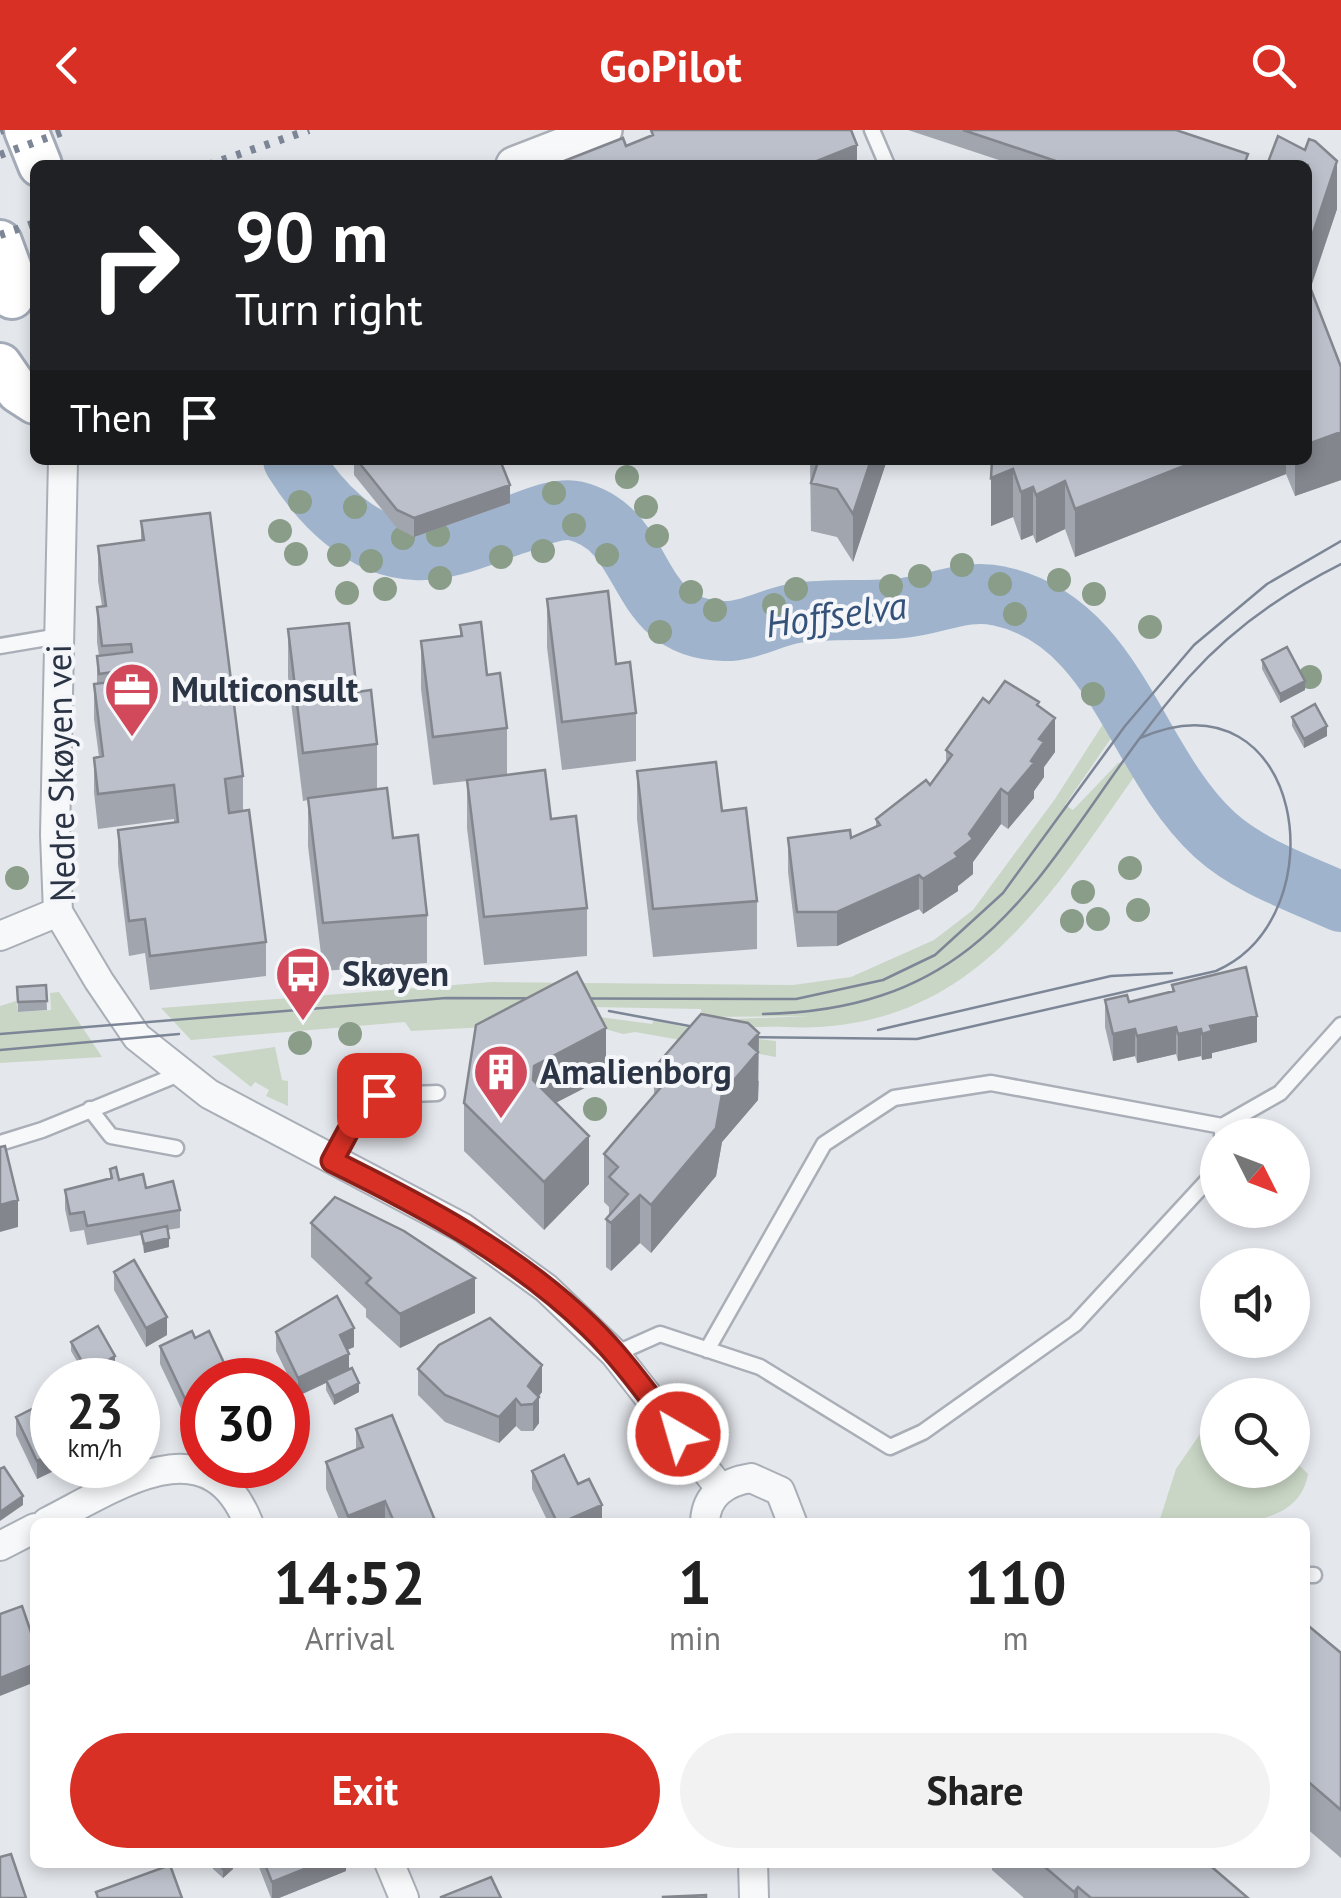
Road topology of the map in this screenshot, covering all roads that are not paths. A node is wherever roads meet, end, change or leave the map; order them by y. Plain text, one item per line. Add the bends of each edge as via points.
1 (26, 130) edge
2 (604, 130) edge
3 (872, 130) edge
4 (38, 160) edge
5 (527, 160) edge
6 (885, 160) edge
7 (0, 242) edge
8 (16, 298) edge
9 (63, 465) edge
10 (60, 636) junction
11 (0, 646) edge
12 (58, 912) junction
13 (0, 936) edge
14 (1341, 1026) edge
15 (180, 1074) junction
16 (437, 1093) dead end
17 (90, 1109) junction
18 (1241, 1118) edge
19 (1200, 1126) edge
20 (0, 1142) edge
21 (176, 1148) dead end
22 (332, 1161) junction
23 (1200, 1189) edge
24 (707, 1350) junction
25 (615, 1354) junction
26 (720, 1488) junction
27 (55, 1518) edge
28 (246, 1518) edge
29 (706, 1518) edge
30 (791, 1518) edge
31 (30, 1531) edge
32 (0, 1546) edge
33 (392, 1868) edge
34 (754, 1868) edge
35 (404, 1898) edge
36 (754, 1898) edge

1 - 4 main road
2 - 5 street
3 - 6 lane
7 - 8 main road
9 - 10 street, Nedre Skøyen vei
10 - 11 lane
10 - 12 street, Nedre Skøyen vei
12 - 13 street
12 - 15 street, Nedre Skøyen vei via 138,1037
14 - 18 lane via 1280,1093
15 - 17 lane
15 - 22 street, Nedre Skøyen vei
16 - 22 lane via 368,1100
17 - 20 lane
17 - 21 lane via 111,1136
19 - 24 lane via 991,1083 894,1098 824,1144
22 - 25 street, Nedre Skøyen vei via 492,1248
23 - 24 lane via 1076,1324 923,1432 890,1447 760,1367
24 - 25 lane via 660,1334
25 - 26 street, Nedre Skøyen vei
26 - 29 street
26 - 30 street via 751,1478 766,1482 789,1505
27 - 28 street via 146,1474 180,1468 224,1484
31 - 32 street
33 - 35 street
34 - 36 street

